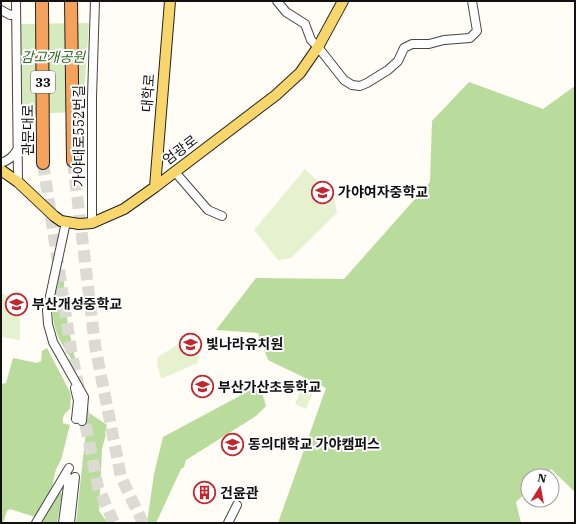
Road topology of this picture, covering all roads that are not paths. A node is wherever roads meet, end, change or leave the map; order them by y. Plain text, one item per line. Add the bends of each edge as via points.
1 (16, 1) edge
2 (42, 1) edge
3 (71, 1) edge
4 (95, 1) edge
5 (170, 1) edge
6 (277, 1) edge
7 (343, 1) edge
8 (472, 1) edge
9 (1, 10) edge
10 (16, 14) junction
11 (318, 47) junction
12 (17, 150) junction
13 (73, 161) tunnel mouth
14 (1, 163) edge
15 (43, 163) tunnel mouth
16 (1, 170) edge
17 (175, 172) junction
18 (18, 182) junction
19 (155, 187) junction
20 (92, 204) junction
21 (222, 216) dead end
22 (63, 223) junction
23 (92, 223) junction
24 (79, 420) dead end
25 (69, 468) dead end
26 (237, 505) dead end
27 (36, 523) edge
28 (63, 523) edge
29 (70, 523) edge
30 (228, 523) edge

1 - 10 street
2 - 15 highway, 관문대로 / 33
3 - 13 highway, 33
4 - 20 street, 가야대로552번길
5 - 19 main road, 대학로
6 - 11 street via 286,12 305,24 311,40
7 - 11 main road, 엄광로
8 - 11 street via 476,30 470,38 412,44 404,48 398,61 388,70 360,86 344,80
9 - 10 street via 10,15
10 - 12 street
11 - 17 main road, 엄광로 via 300,73 288,84
12 - 14 street via 14,156
12 - 18 street
16 - 18 main road
17 - 19 main road, 엄광로
17 - 21 street via 208,210
18 - 22 main road
19 - 23 main road, 엄광로 via 124,209
20 - 22 street via 83,220
20 - 23 street, 가야대로552번길
22 - 23 main road, 엄광로
22 - 24 street via 47,317 53,342 84,397
25 - 27 street
26 - 30 street
28 - 29 street via 72,478

